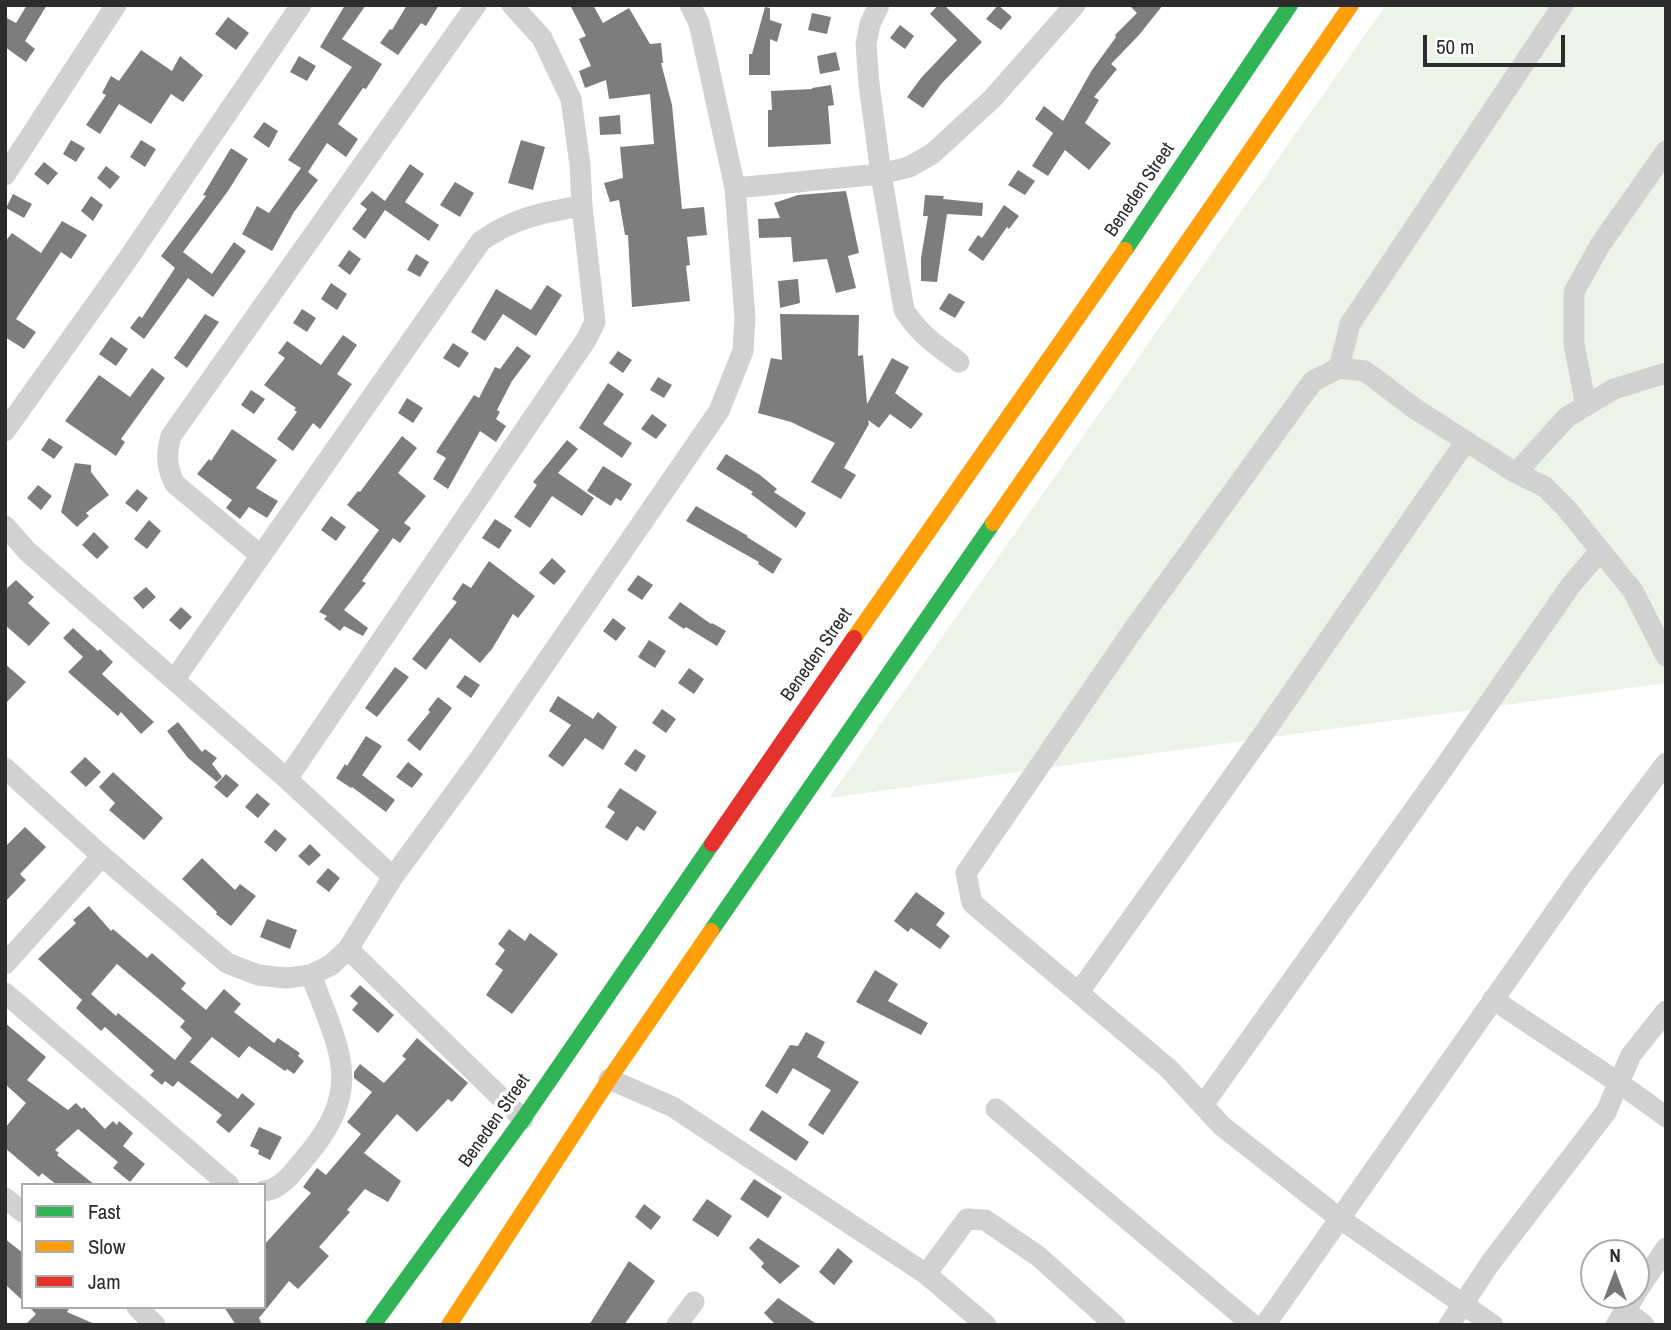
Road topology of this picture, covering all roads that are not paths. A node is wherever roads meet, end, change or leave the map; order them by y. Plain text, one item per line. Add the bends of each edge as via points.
1 (116, 5) edge
2 (301, 5) edge
3 (476, 5) edge
4 (512, 5) edge
5 (690, 5) edge
6 (878, 5) edge
7 (1075, 5) edge
8 (1290, 5) edge
9 (1351, 5) edge
10 (1563, 5) edge
11 (1666, 151) edge
12 (881, 174) junction
13 (5, 175) edge
14 (735, 188) junction
15 (582, 206) junction
16 (959, 362) dead end
17 (1339, 368) junction
18 (1666, 373) edge
19 (1586, 406) junction
20 (5, 431) edge
21 (1466, 441) junction
22 (1516, 473) junction
23 (5, 526) edge
24 (1600, 551) junction
25 (260, 555) junction
26 (1666, 656) edge
27 (174, 680) junction
28 (1666, 763) edge
29 (5, 768) edge
30 (287, 779) junction
31 (102, 856) junction
32 (393, 877) junction
33 (348, 949) junction
34 (5, 964) edge
35 (311, 975) junction
36 (1079, 992) junction
37 (5, 993) edge
38 (1493, 999) junction
39 (1666, 1011) edge
40 (609, 1079) junction
41 (1620, 1082) junction
42 (1203, 1105) junction
43 (996, 1109) dead end
44 (1666, 1117) edge
45 (523, 1119) junction
46 (227, 1183) edge
47 (266, 1191) edge
48 (5, 1198) edge
49 (21, 1210) edge
50 (1339, 1218) junction
51 (1666, 1248) edge
52 (1650, 1272) edge
53 (926, 1274) junction
54 (694, 1302) dead end
55 (1462, 1305) junction
56 (139, 1309) edge
57 (1631, 1309) edge
58 (155, 1325) edge
59 (373, 1325) edge
60 (449, 1325) edge
61 (677, 1325) edge
62 (986, 1325) edge
63 (1115, 1325) edge
64 (1253, 1325) edge
65 (1265, 1325) edge
66 (1449, 1325) edge
67 (1493, 1325) edge
68 (1644, 1325) edge

1 - 13 street
2 - 20 street
3 - 25 street via 171,436 166,453 176,484
4 - 15 street via 542,38 571,99
5 - 14 street via 699,23
6 - 12 street via 866,44
7 - 12 street via 992,99 932,153 909,167
8 - 45 main road, Beneden Street via 1099,289
9 - 40 main road
10 - 17 street via 1350,324
11 - 19 street via 1600,245 1574,292 1574,344
12 - 14 street
12 - 16 street via 904,310 926,339
14 - 32 street via 745,318 743,351 719,411
15 - 25 street via 540,212 503,225 481,240
15 - 30 street via 595,323
17 - 21 street via 1365,371
17 - 36 street via 1313,381 1133,630 966,873 972,903
18 - 19 street via 1614,389
19 - 22 street via 1567,417
21 - 22 street
21 - 36 street
22 - 24 street via 1545,487
23 - 27 street via 27,551
24 - 26 street via 1633,591
24 - 42 street via 1571,585
25 - 27 street
27 - 30 street
28 - 38 street
29 - 31 street
30 - 32 street
31 - 34 street
31 - 35 street via 228,963 258,975
32 - 33 street
33 - 35 street
33 - 45 street
35 - 47 street via 339,1048 343,1088 324,1136 290,1176
36 - 42 street via 1169,1069
37 - 46 street
38 - 41 street
38 - 50 street
39 - 41 street via 1632,1055
40 - 53 street via 673,1107
40 - 60 main road
41 - 44 street
41 - 55 street via 1606,1112
42 - 50 street via 1222,1126
43 - 64 street
45 - 59 main road, Beneden Street
48 - 49 street
50 - 55 street
50 - 65 street
51 - 52 street
53 - 62 street
53 - 63 street via 967,1220 985,1220 1038,1256
54 - 61 street
55 - 66 street
55 - 67 street
56 - 58 street
57 - 68 street

